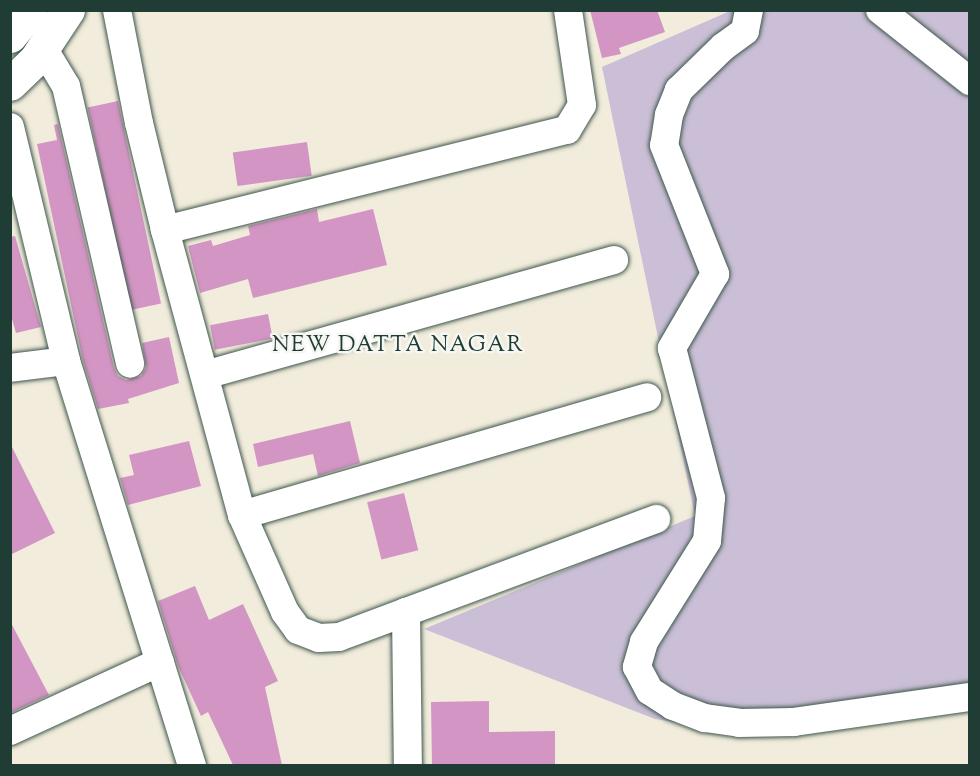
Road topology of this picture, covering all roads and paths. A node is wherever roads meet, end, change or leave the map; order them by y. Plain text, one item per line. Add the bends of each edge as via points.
1 (31, 10) edge
2 (68, 10) edge
3 (117, 10) edge
4 (568, 10) edge
5 (749, 10) edge
6 (880, 10) edge
7 (10, 36) edge
8 (43, 48) junction
9 (969, 81) edge
10 (10, 84) edge
11 (10, 127) edge
12 (165, 230) junction
13 (614, 260) dead end
14 (66, 361) junction
15 (130, 364) dead end
16 (10, 368) edge
17 (205, 375) junction
18 (647, 398) dead end
19 (242, 515) junction
20 (656, 519) dead end
21 (406, 612) junction
22 (160, 662) junction
23 (969, 697) edge
24 (10, 731) edge
25 (192, 765) edge
26 (408, 765) edge

1 - 7 main road
2 - 8 main road
3 - 12 street
4 - 12 street via 582,105 567,130
5 - 23 street via 745,31 680,90 669,115 664,145 715,274 672,348 711,498 707,541 644,642 637,666 650,691 673,706 705,718 738,723 794,723
6 - 9 street
8 - 10 main road
8 - 15 street via 66,86
11 - 14 street
12 - 17 street
13 - 17 street
14 - 16 street
14 - 22 street
17 - 19 street
18 - 19 street
19 - 21 street via 285,612 298,630 319,638 339,637
20 - 21 street
21 - 26 street
22 - 24 street
22 - 25 street

